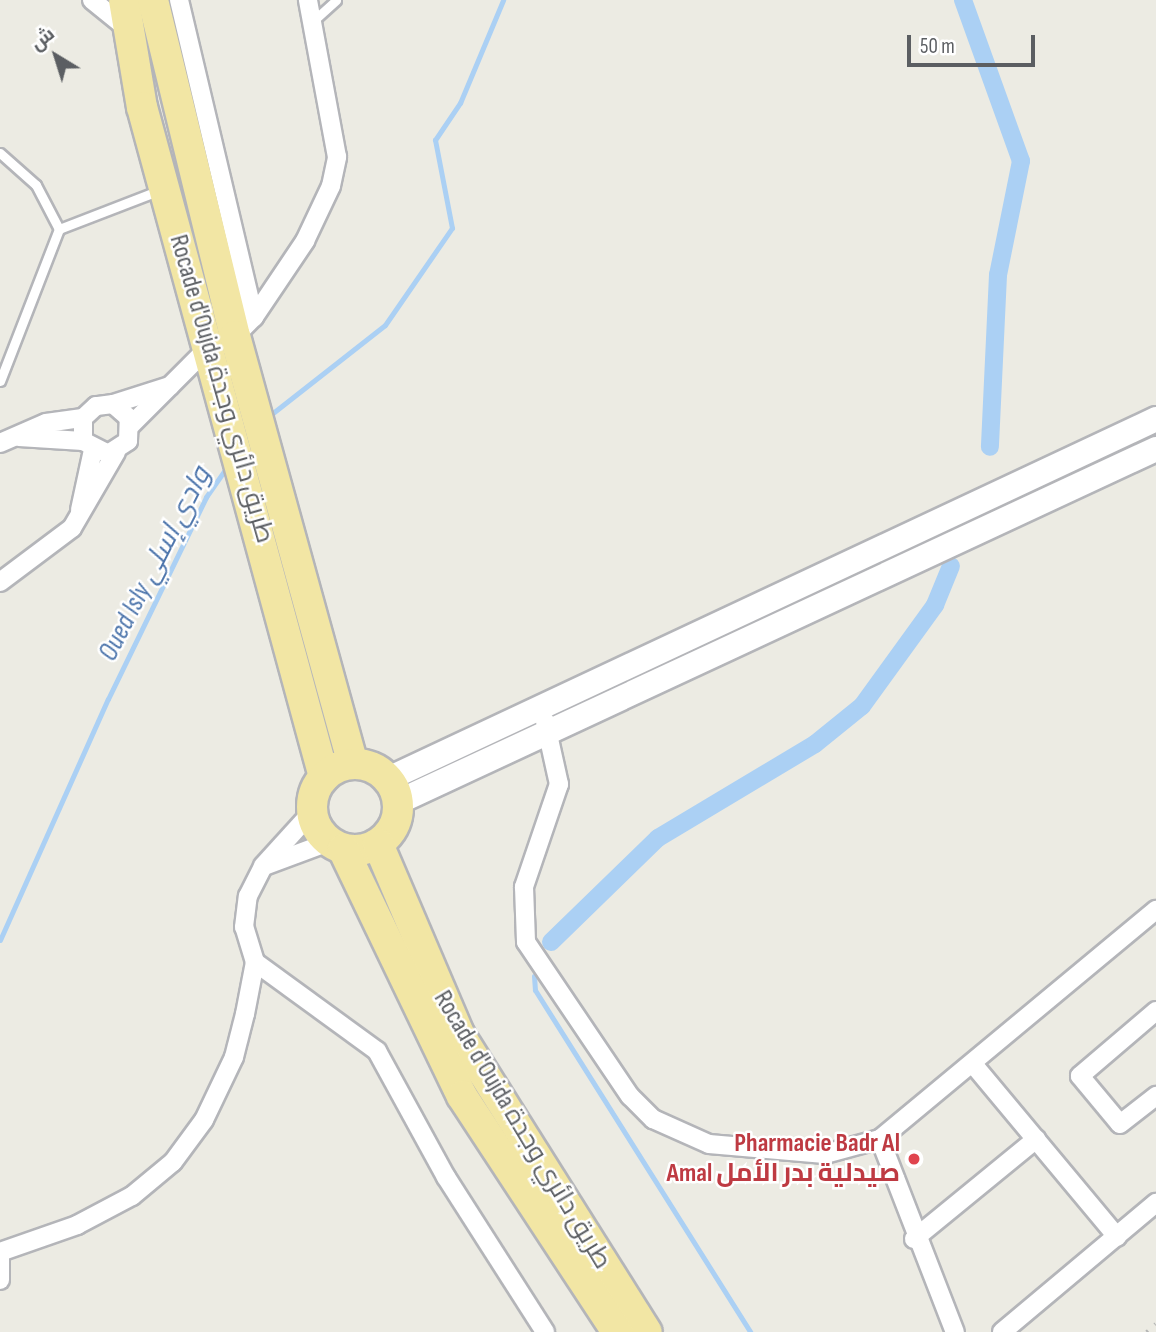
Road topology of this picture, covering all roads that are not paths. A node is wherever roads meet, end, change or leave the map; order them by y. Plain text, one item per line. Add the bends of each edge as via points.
1 (92, 0) edge
2 (153, 0) edge
3 (179, 0) edge
4 (308, 0) edge
5 (336, 0) edge
6 (126, 14) edge
7 (313, 22) junction
8 (0, 153) edge
9 (165, 188) junction
10 (59, 229) junction
11 (233, 333) junction
12 (0, 381) edge
13 (177, 384) junction
14 (113, 404) junction
15 (83, 418) junction
16 (1156, 419) edge
17 (131, 425) junction
18 (19, 437) junction
19 (0, 443) edge
20 (88, 445) junction
21 (1156, 449) edge
22 (116, 452) junction
23 (79, 520) junction
24 (272, 521) junction
25 (0, 582) edge
26 (540, 710) junction
27 (551, 733) junction
28 (354, 764) junction
29 (324, 777) junction
30 (393, 791) junction
31 (312, 812) junction
32 (378, 844) junction
33 (336, 845) junction
34 (263, 866) junction
35 (1156, 910) edge
36 (255, 962) junction
37 (1156, 1011) edge
38 (973, 1064) junction
39 (1156, 1096) edge
40 (880, 1139) junction
41 (1036, 1139) junction
42 (1156, 1203) edge
43 (1117, 1237) junction
44 (914, 1239) junction
45 (0, 1252) edge
46 (0, 1280) edge
47 (545, 1332) edge
48 (617, 1332) edge
49 (647, 1332) edge
50 (955, 1332) edge
51 (1002, 1332) edge

1 - 6 street
2 - 11 highway, Rocade d'Oujda طريق دائري وجدة
3 - 11 street
4 - 7 street
5 - 7 lane
6 - 9 highway, Rocade d'Oujda طريق دائري وجدة
7 - 11 street via 336,141 331,186 286,275
8 - 10 lane via 36,185
9 - 10 lane
9 - 11 highway, Rocade d'Oujda طريق دائري وجدة
10 - 12 lane
11 - 13 street
11 - 24 highway, Rocade d'Oujda طريق دائري وجدة via 236,387
13 - 14 street
13 - 17 street
14 - 15 street via 96,406
14 - 17 street
15 - 18 street via 46,423
15 - 20 street
16 - 26 main road
17 - 22 street via 128,441
18 - 19 street
18 - 20 street
20 - 22 street
20 - 23 street
21 - 27 main road
22 - 23 street
23 - 25 street
24 - 28 highway, Rocade d'Oujda طريق دائري وجدة
24 - 29 highway, Rocade d'Oujda طريق دائري وجدة
26 - 27 street
26 - 30 main road
27 - 30 main road
27 - 40 street via 558,764 556,803 524,887 521,927 533,954 630,1096 678,1134 743,1150 825,1154
28 - 29 highway
28 - 30 highway
29 - 31 highway
30 - 32 highway via 394,826
31 - 33 highway
31 - 34 street
32 - 33 highway
32 - 49 highway, Rocade d'Oujda طريق دائري وجدة via 459,1034
33 - 34 street
33 - 48 highway, Rocade d'Oujda طريق دائري وجدة via 462,1096
34 - 36 street via 244,914
35 - 38 street
36 - 45 street via 230,1067 204,1120 173,1162 109,1209
36 - 47 street via 377,1051 446,1177
37 - 39 street via 1080,1076 1120,1124
38 - 40 street
38 - 41 street
40 - 44 street
41 - 43 street
41 - 44 street
42 - 43 street
43 - 51 street
44 - 50 street
45 - 46 street

